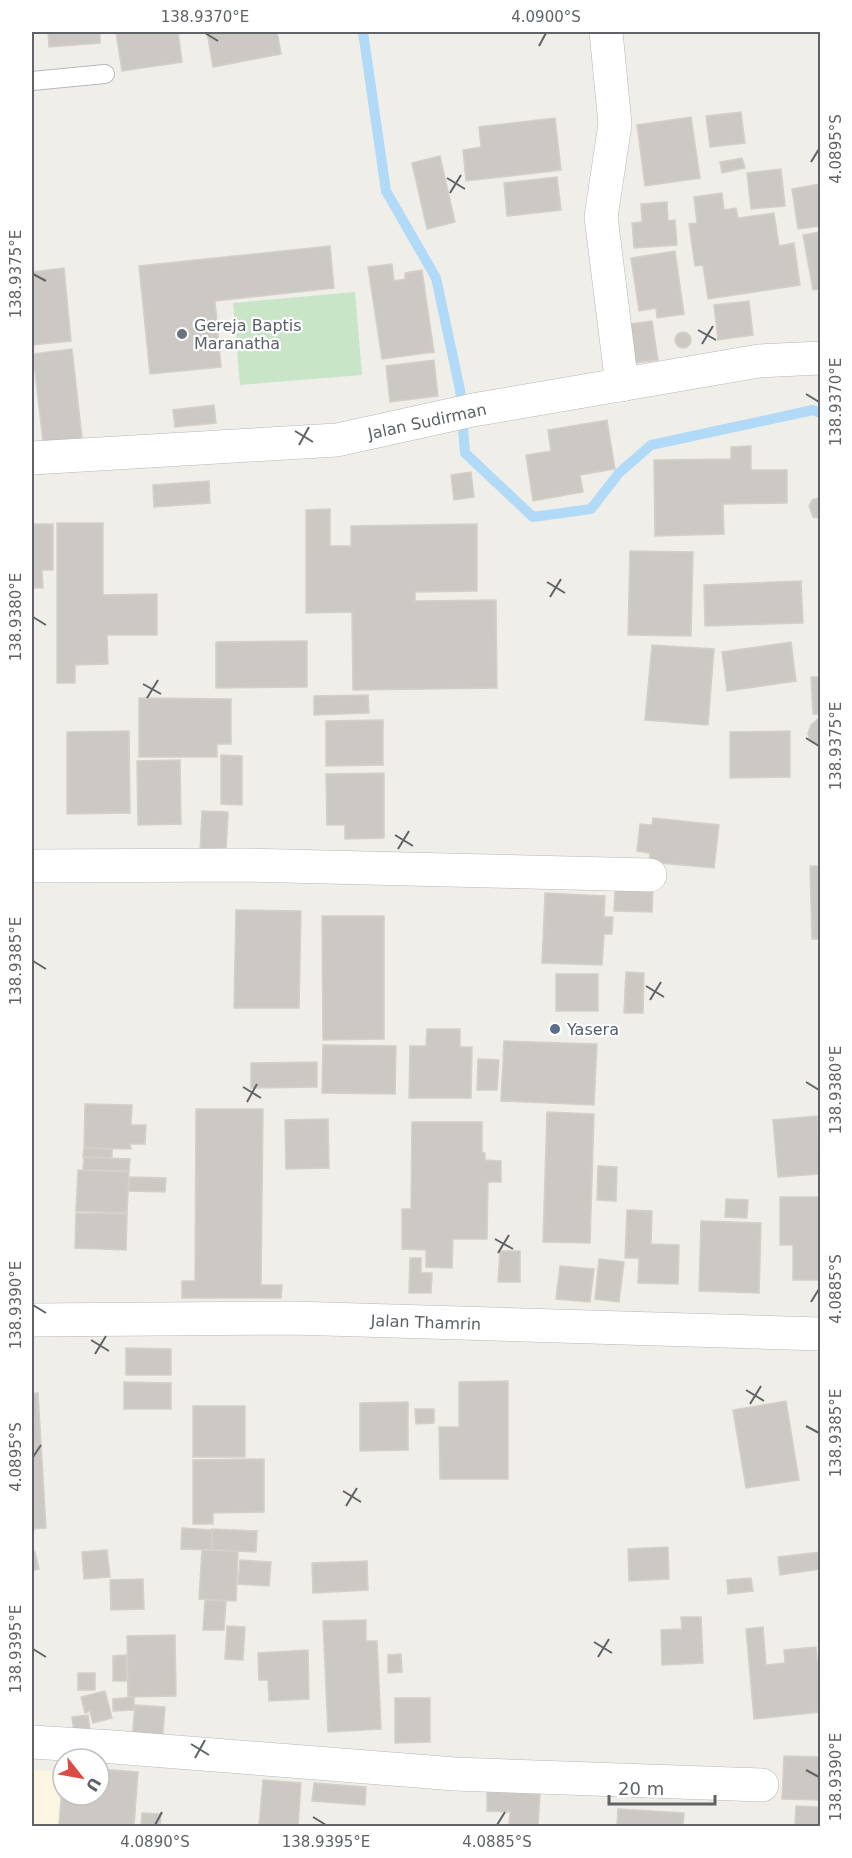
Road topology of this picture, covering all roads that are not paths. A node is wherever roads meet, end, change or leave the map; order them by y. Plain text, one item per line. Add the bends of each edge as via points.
1 (606, 32) edge
2 (105, 74) dead end
3 (32, 81) edge
4 (820, 358) edge
5 (622, 385) junction
6 (32, 458) edge
7 (32, 866) edge
8 (650, 875) dead end
9 (32, 1320) edge
10 (820, 1334) edge
11 (32, 1742) edge
12 (762, 1785) dead end

1 - 5 street via 615,124 601,217
2 - 3 lane
4 - 5 street, Jalan Sudirman via 759,361
5 - 6 street, Jalan Sudirman via 458,413 337,440
7 - 8 street via 244,865
9 - 10 street, Jalan Thamrin via 292,1318
11 - 12 street via 455,1774

